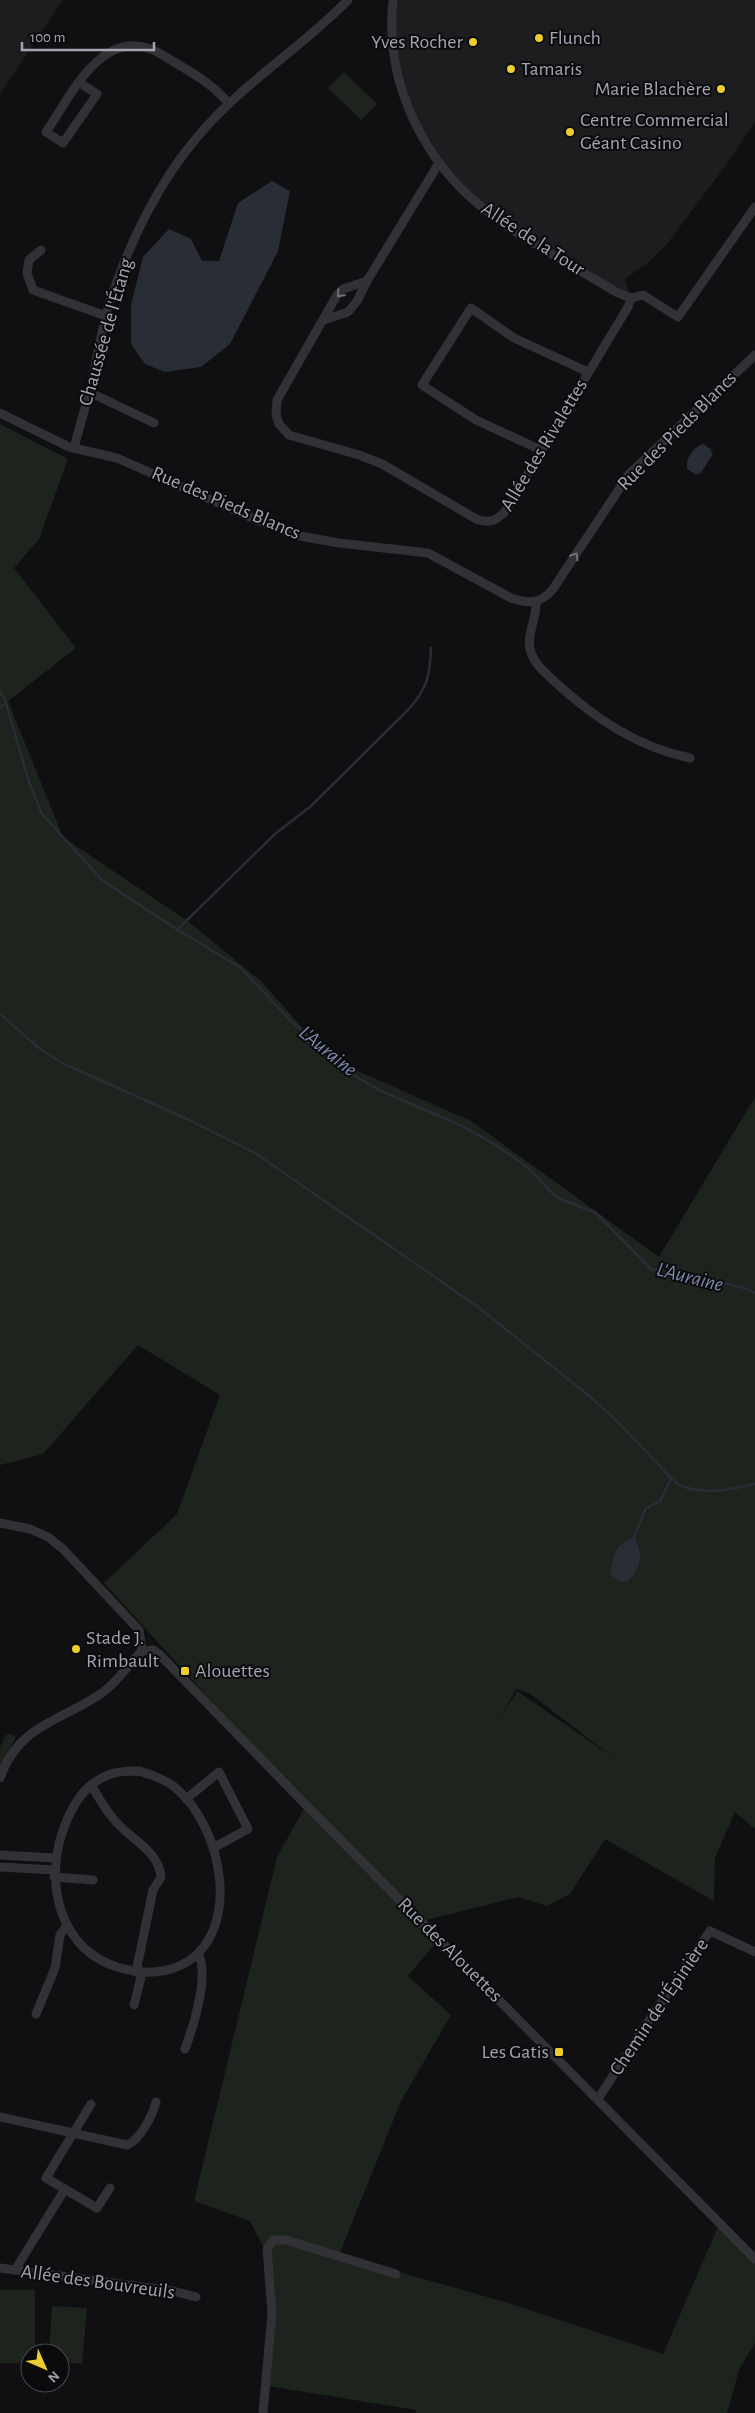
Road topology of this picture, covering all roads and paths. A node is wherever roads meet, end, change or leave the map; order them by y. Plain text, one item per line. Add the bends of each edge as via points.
1 (393, 0) edge
2 (342, 2) edge
3 (80, 83) junction
4 (229, 104) junction
5 (439, 163) junction
6 (755, 207) edge
7 (41, 250) dead end
8 (367, 280) junction
9 (631, 298) junction
10 (106, 316) junction
11 (324, 320) junction
12 (755, 355) edge
13 (588, 372) junction
14 (89, 392) junction
15 (0, 413) edge
16 (154, 423) dead end
17 (74, 448) junction
18 (541, 450) junction
19 (536, 602) junction
20 (690, 758) dead end
21 (0, 1523) edge
22 (142, 1651) junction
23 (0, 1778) edge
24 (91, 1785) junction
25 (186, 1799) junction
26 (213, 1848) junction
27 (0, 1855) edge
28 (56, 1858) junction
29 (0, 1867) edge
30 (54, 1874) junction
31 (92, 1880) dead end
32 (67, 1925) junction
33 (755, 1952) edge
34 (198, 1954) junction
35 (139, 1972) junction
36 (134, 2005) dead end
37 (36, 2014) dead end
38 (185, 2048) dead end
39 (598, 2099) junction
40 (156, 2102) dead end
41 (91, 2104) dead end
42 (0, 2117) edge
43 (73, 2133) junction
44 (110, 2188) dead end
45 (65, 2189) junction
46 (755, 2259) edge
47 (0, 2268) edge
48 (15, 2270) junction
49 (396, 2274) dead end
50 (196, 2297) dead end
51 (263, 2413) edge

1 - 5 street, Allée de la Tour via 390,20 401,91 420,134
2 - 4 street, Chaussée de l'Étang via 306,40
3 - 3 street via 46,132 63,143 97,94
3 - 4 street via 92,64 109,51 129,46 150,49 183,67 221,94
4 - 10 street, Chaussée de l'Étang via 198,135 168,177 128,253
5 - 8 street
5 - 9 street, Allée de la Tour via 491,214 531,241
6 - 9 street via 678,316 643,295
7 - 10 street via 29,260 27,273 33,290
8 -> 11 street, Allée des Rivalettes via 343,289
8 - 11 street via 348,312
9 - 13 street, Allée des Rivalettes
10 - 14 street, Chaussée de l'Étang
11 - 18 street, Allée des Rivalettes via 277,400 279,424 290,435 382,464 488,523 504,513
19 -> 12 street, Rue des Pieds Blancs via 548,596 629,474
13 - 18 street, Allée des Rivalettes
13 - 18 street via 521,342 471,308 422,385 476,420
14 - 16 street
14 - 17 street, Chaussée de l'Étang
15 - 17 street, Rue des Pieds Blancs
17 - 19 street, Rue des Pieds Blancs via 117,458 300,536 428,552 511,598
19 - 20 street via 530,646 539,667 570,696 632,740
21 - 22 street via 39,1533 63,1548 139,1630
22 - 23 street via 101,1694 18,1743
22 - 39 street, Rue des Alouettes via 153,1650 160,1654
24 - 25 street via 106,1776 139,1771 168,1782
24 - 28 street via 72,1808
24 - 35 street via 117,1823 160,1866 162,1878 153,1890
25 - 26 street via 201,1819
25 - 26 street via 219,1772 248,1829
26 - 34 street via 221,1885 219,1905 211,1934
27 - 28 street
28 - 30 street
29 - 30 street
30 - 31 street
30 - 32 street via 56,1896
32 - 35 street via 78,1941 100,1960
32 - 37 street via 60,1934 55,1968
33 - 39 street, Chemin de l'Épinière via 710,1931
34 - 35 street via 172,1969
34 - 38 street via 202,1981 194,2023
35 - 36 street
39 - 46 street, Rue des Alouettes
40 - 43 street via 135,2140 127,2145
41 - 43 street
42 - 43 street
43 - 45 street via 46,2178
44 - 45 street via 97,2208
45 - 48 street
47 - 48 street, Allée des Bouvreuils
48 - 50 street, Allée des Bouvreuils via 173,2291
49 - 51 street via 286,2240 273,2240 269,2244 266,2255 272,2313

